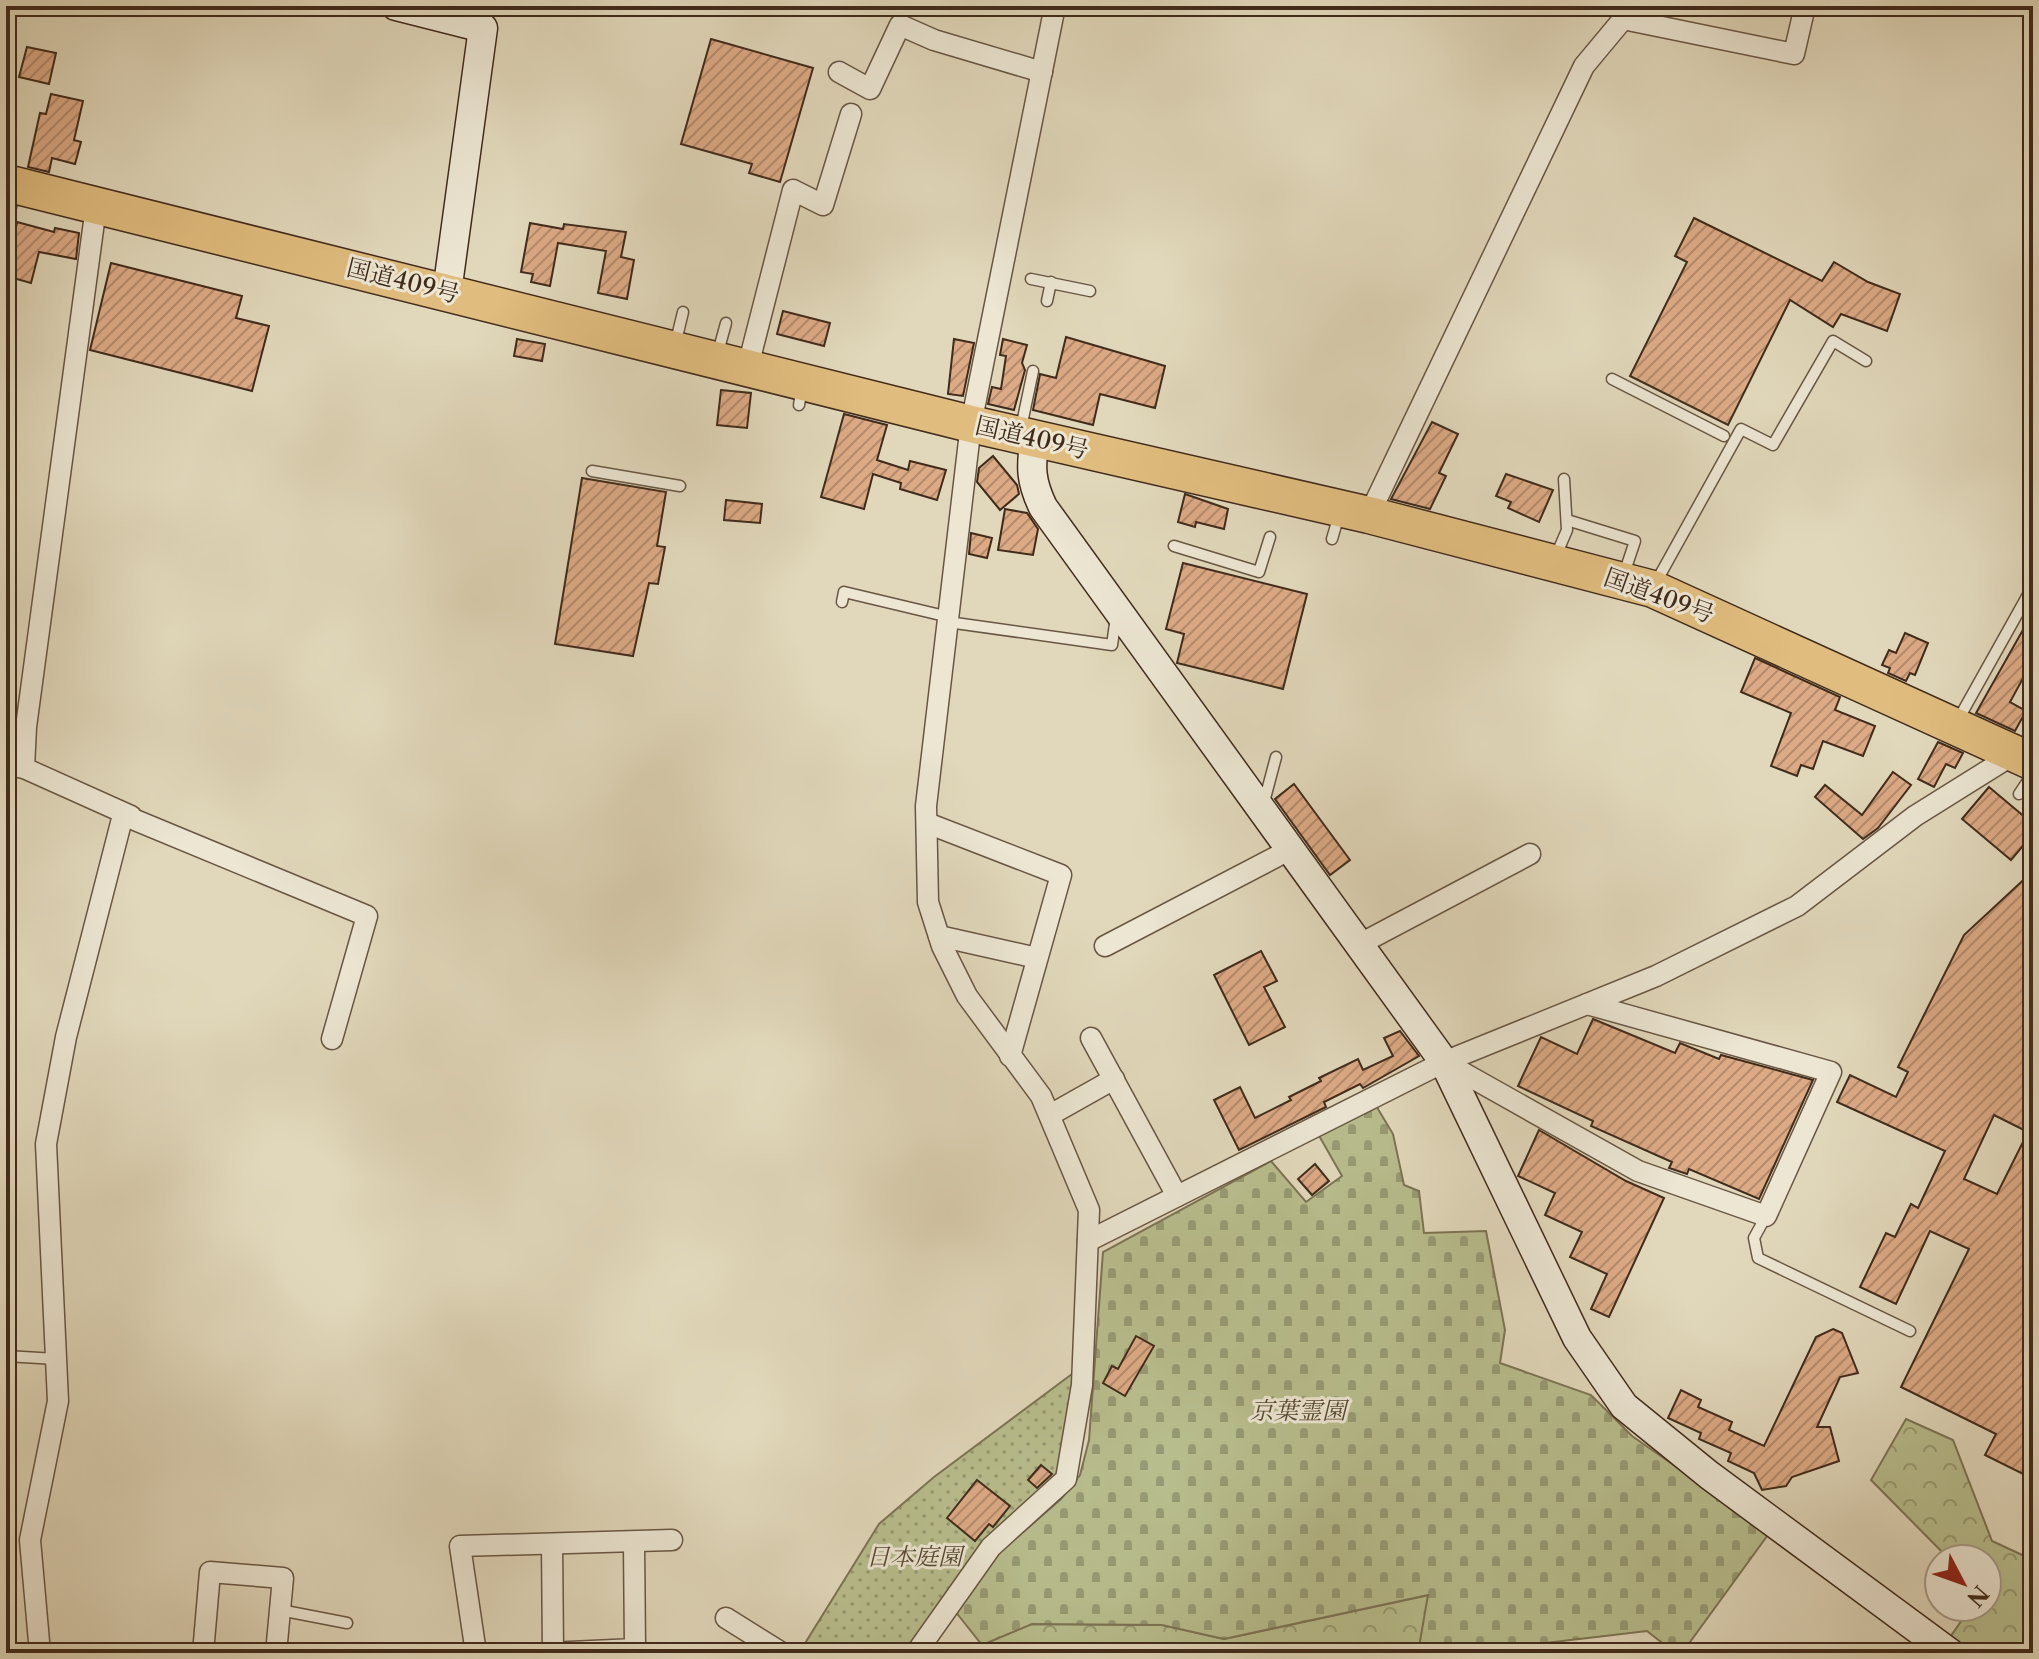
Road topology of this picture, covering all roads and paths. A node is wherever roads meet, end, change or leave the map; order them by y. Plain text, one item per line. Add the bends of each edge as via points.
1 (396, 6) edge
2 (1055, 6) edge
3 (1805, 6) edge
4 (1626, 10) edge
5 (839, 72) dead end
6 (1042, 72) junction
7 (851, 114) dead end
8 (11, 184) edge
9 (96, 207) junction
10 (6, 225) edge
11 (1031, 279) dead end
12 (1051, 282) junction
13 (1090, 291) dead end
14 (447, 292) junction
15 (1047, 301) dead end
16 (683, 312) dead end
17 (726, 323) dead end
18 (691, 358) junction
19 (1866, 361) dead end
20 (1033, 371) dead end
21 (1612, 379) dead end
22 (971, 424) junction
23 (1724, 436) dead end
24 (1027, 438) junction
25 (592, 471) dead end
26 (1564, 479) dead end
27 (680, 486) dead end
28 (1567, 520) junction
29 (1347, 521) junction
30 (1270, 537) dead end
31 (1174, 546) dead end
32 (1553, 562) junction
33 (1637, 584) junction
34 (2029, 593) dead end
35 (842, 602) dead end
36 (1117, 607) junction
37 (948, 619) junction
38 (1955, 726) junction
39 (1276, 757) dead end
40 (2026, 765) edge
41 (15, 767) edge
42 (1262, 809) junction
43 (123, 815) junction
44 (927, 823) junction
45 (1291, 849) junction
46 (1530, 854) dead end
47 (939, 936) junction
48 (1360, 944) junction
49 (1105, 946) dead end
50 (1037, 958) junction
51 (1587, 1004) junction
52 (1091, 1038) dead end
53 (332, 1039) dead end
54 (1010, 1056) junction
55 (1444, 1062) junction
56 (1114, 1079) junction
57 (1050, 1115) junction
58 (1177, 1196) junction
59 (1766, 1216) junction
60 (1088, 1241) junction
61 (1910, 1331) dead end
62 (6, 1356) edge
63 (56, 1359) junction
64 (672, 1540) dead end
65 (634, 1543) junction
66 (552, 1544) junction
67 (280, 1610) junction
68 (726, 1618) dead end
69 (347, 1623) dead end
70 (40, 1653) edge
71 (203, 1653) edge
72 (276, 1653) edge
73 (476, 1653) edge
74 (550, 1653) edge
75 (782, 1653) edge
76 (916, 1653) edge
77 (1950, 1653) edge

1 - 14 street via 483,28
2 - 6 street
3 - 4 street via 1794,54
4 - 29 street via 1584,66
5 - 6 street via 870,89 900,25
6 - 22 street
7 - 18 street via 823,205 793,190
8 - 9 highway, 国道409号
8 - 10 lane
9 - 14 highway, 国道409号
9 - 41 street via 26,727
11 - 12 lane
12 - 13 lane
12 - 15 lane
14 - 18 highway, 国道409号
16 - 18 lane
17 - 18 lane
18 - 22 highway, 国道409号 via 801,393
19 - 33 lane via 1833,341 1773,445 1741,429
20 - 24 lane
21 - 23 lane
22 - 24 highway, 国道409号
22 - 37 street
24 - 29 highway, 国道409号
24 - 36 street via 1032,484 1043,507
25 - 27 lane
26 - 28 lane
28 - 32 lane
28 - 33 lane via 1635,541
29 - 32 highway, 国道409号
30 - 31 lane via 1259,572
32 - 33 highway, 国道409号
33 - 38 highway, 国道409号
34 - 38 lane
35 - 37 lane via 844,592
36 - 37 lane via 1112,645
36 - 42 street
37 - 44 street
38 - 40 highway, 国道409号
39 - 42 lane
40 - 51 street via 1915,816 1797,906
41 - 43 street via 131,816
42 - 45 street
43 - 53 street via 367,916
43 - 63 street via 66,1037 46,1144
44 - 47 street via 928,902
44 - 50 street via 1061,875
45 - 48 street
45 - 49 street
46 - 48 street
47 - 50 street
47 - 54 street via 967,996
48 - 55 street
50 - 54 street
51 - 55 street
51 - 59 street via 1831,1072
52 - 56 street
54 - 57 street
55 - 58 street
55 - 59 street via 1638,1171
55 - 77 street via 1577,1338 1624,1406
56 - 57 street
56 - 58 street
57 - 60 street via 1089,1210
58 - 60 street
59 - 61 lane via 1754,1238 1758,1258
60 - 76 street via 1082,1385 1066,1479 991,1547
62 - 63 lane
63 - 70 street via 58,1401 30,1540
64 - 65 street
65 - 66 street
65 - 74 street via 635,1649
66 - 73 street via 460,1546
66 - 74 street
67 - 69 lane
67 - 71 street via 283,1578 210,1572
67 - 72 street
68 - 75 street

